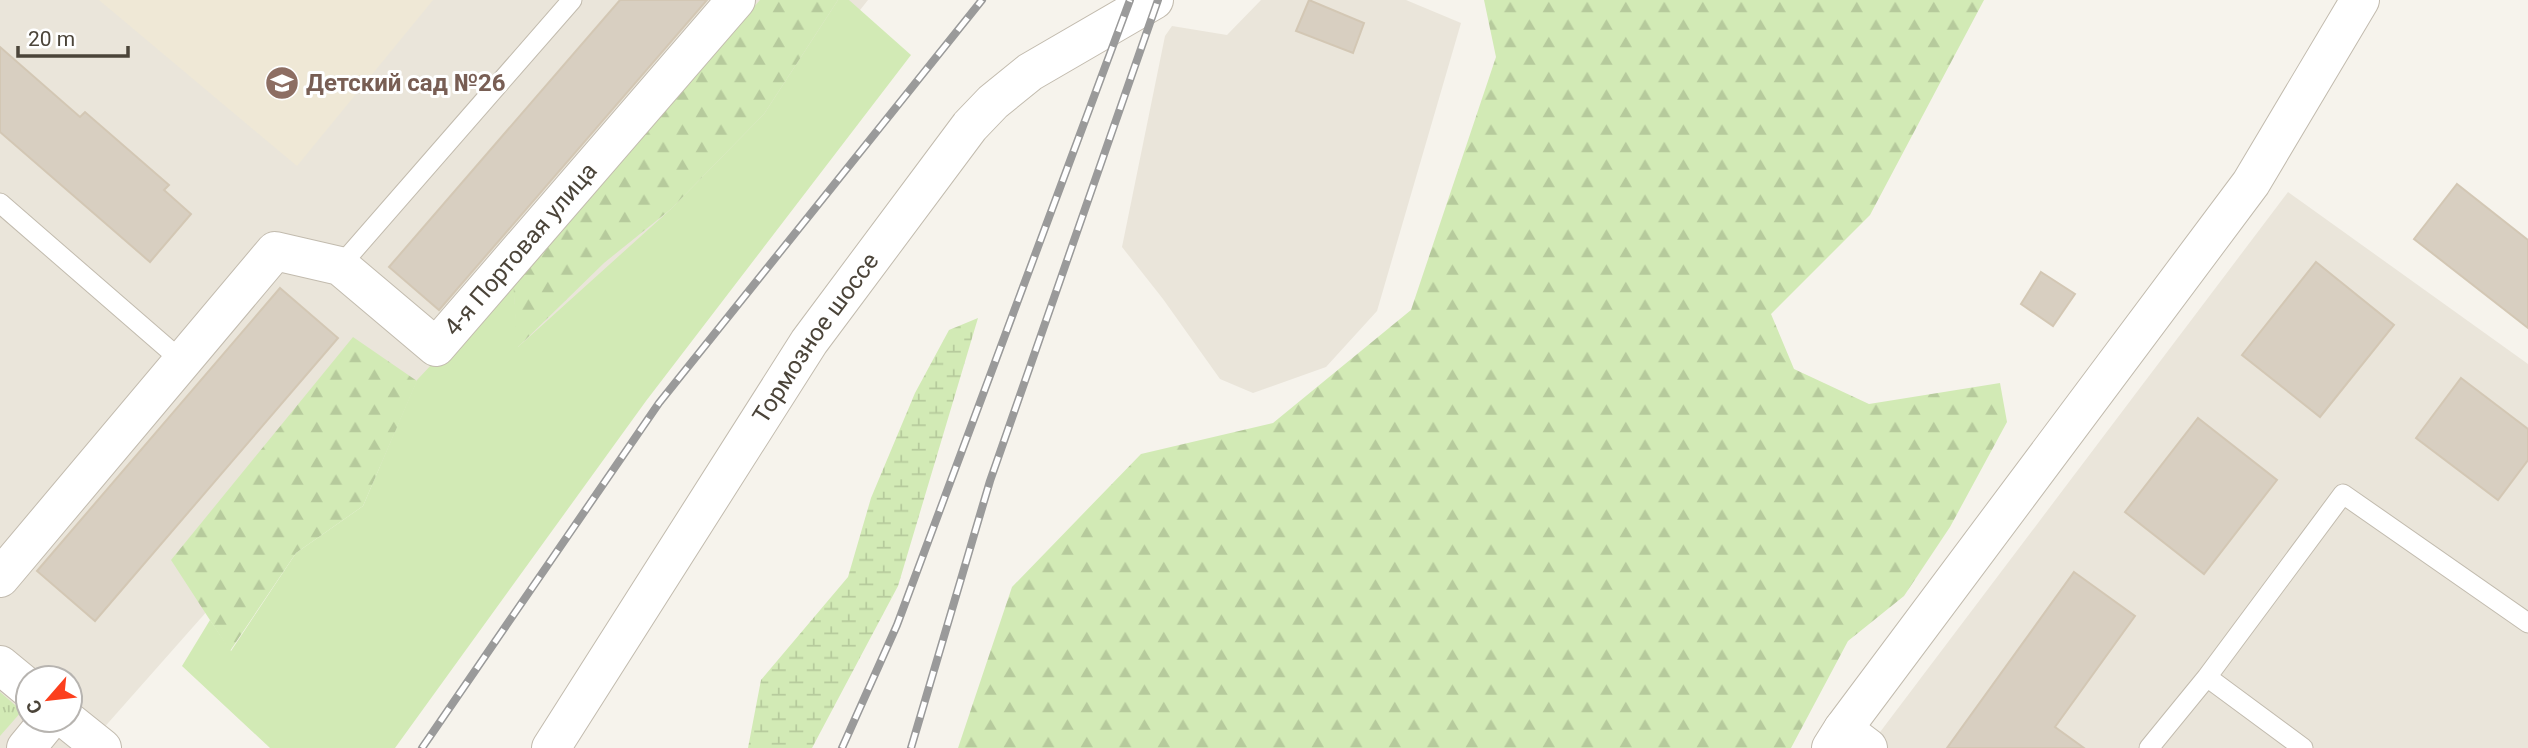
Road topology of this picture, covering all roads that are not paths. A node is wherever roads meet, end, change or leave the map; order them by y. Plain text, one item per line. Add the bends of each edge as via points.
1 (572, 0) edge
2 (736, 0) edge
3 (1154, 0) edge
4 (2360, 0) edge
5 (0, 203) edge
6 (340, 265) junction
7 (182, 361) junction
8 (0, 578) edge
9 (2528, 624) edge
10 (0, 665) edge
11 (14, 676) edge
12 (2207, 677) junction
13 (37, 734) edge
14 (84, 734) edge
15 (1847, 742) edge
16 (26, 748) edge
17 (102, 748) edge
18 (551, 748) edge
19 (2149, 748) edge
20 (2303, 748) edge

1 - 6 lane
2 - 6 street, 4-я Портовая улица via 436,347
3 - 18 street, Тормозное шоссе via 1030,72 970,126 809,342
4 - 15 street via 2251,183
5 - 7 lane
6 - 7 street, 4-я Портовая улица via 275,251
7 - 8 street, 4-я Портовая улица
9 - 12 lane via 2343,494
10 - 11 street
12 - 19 lane
12 - 20 lane
13 - 16 street
14 - 17 street

